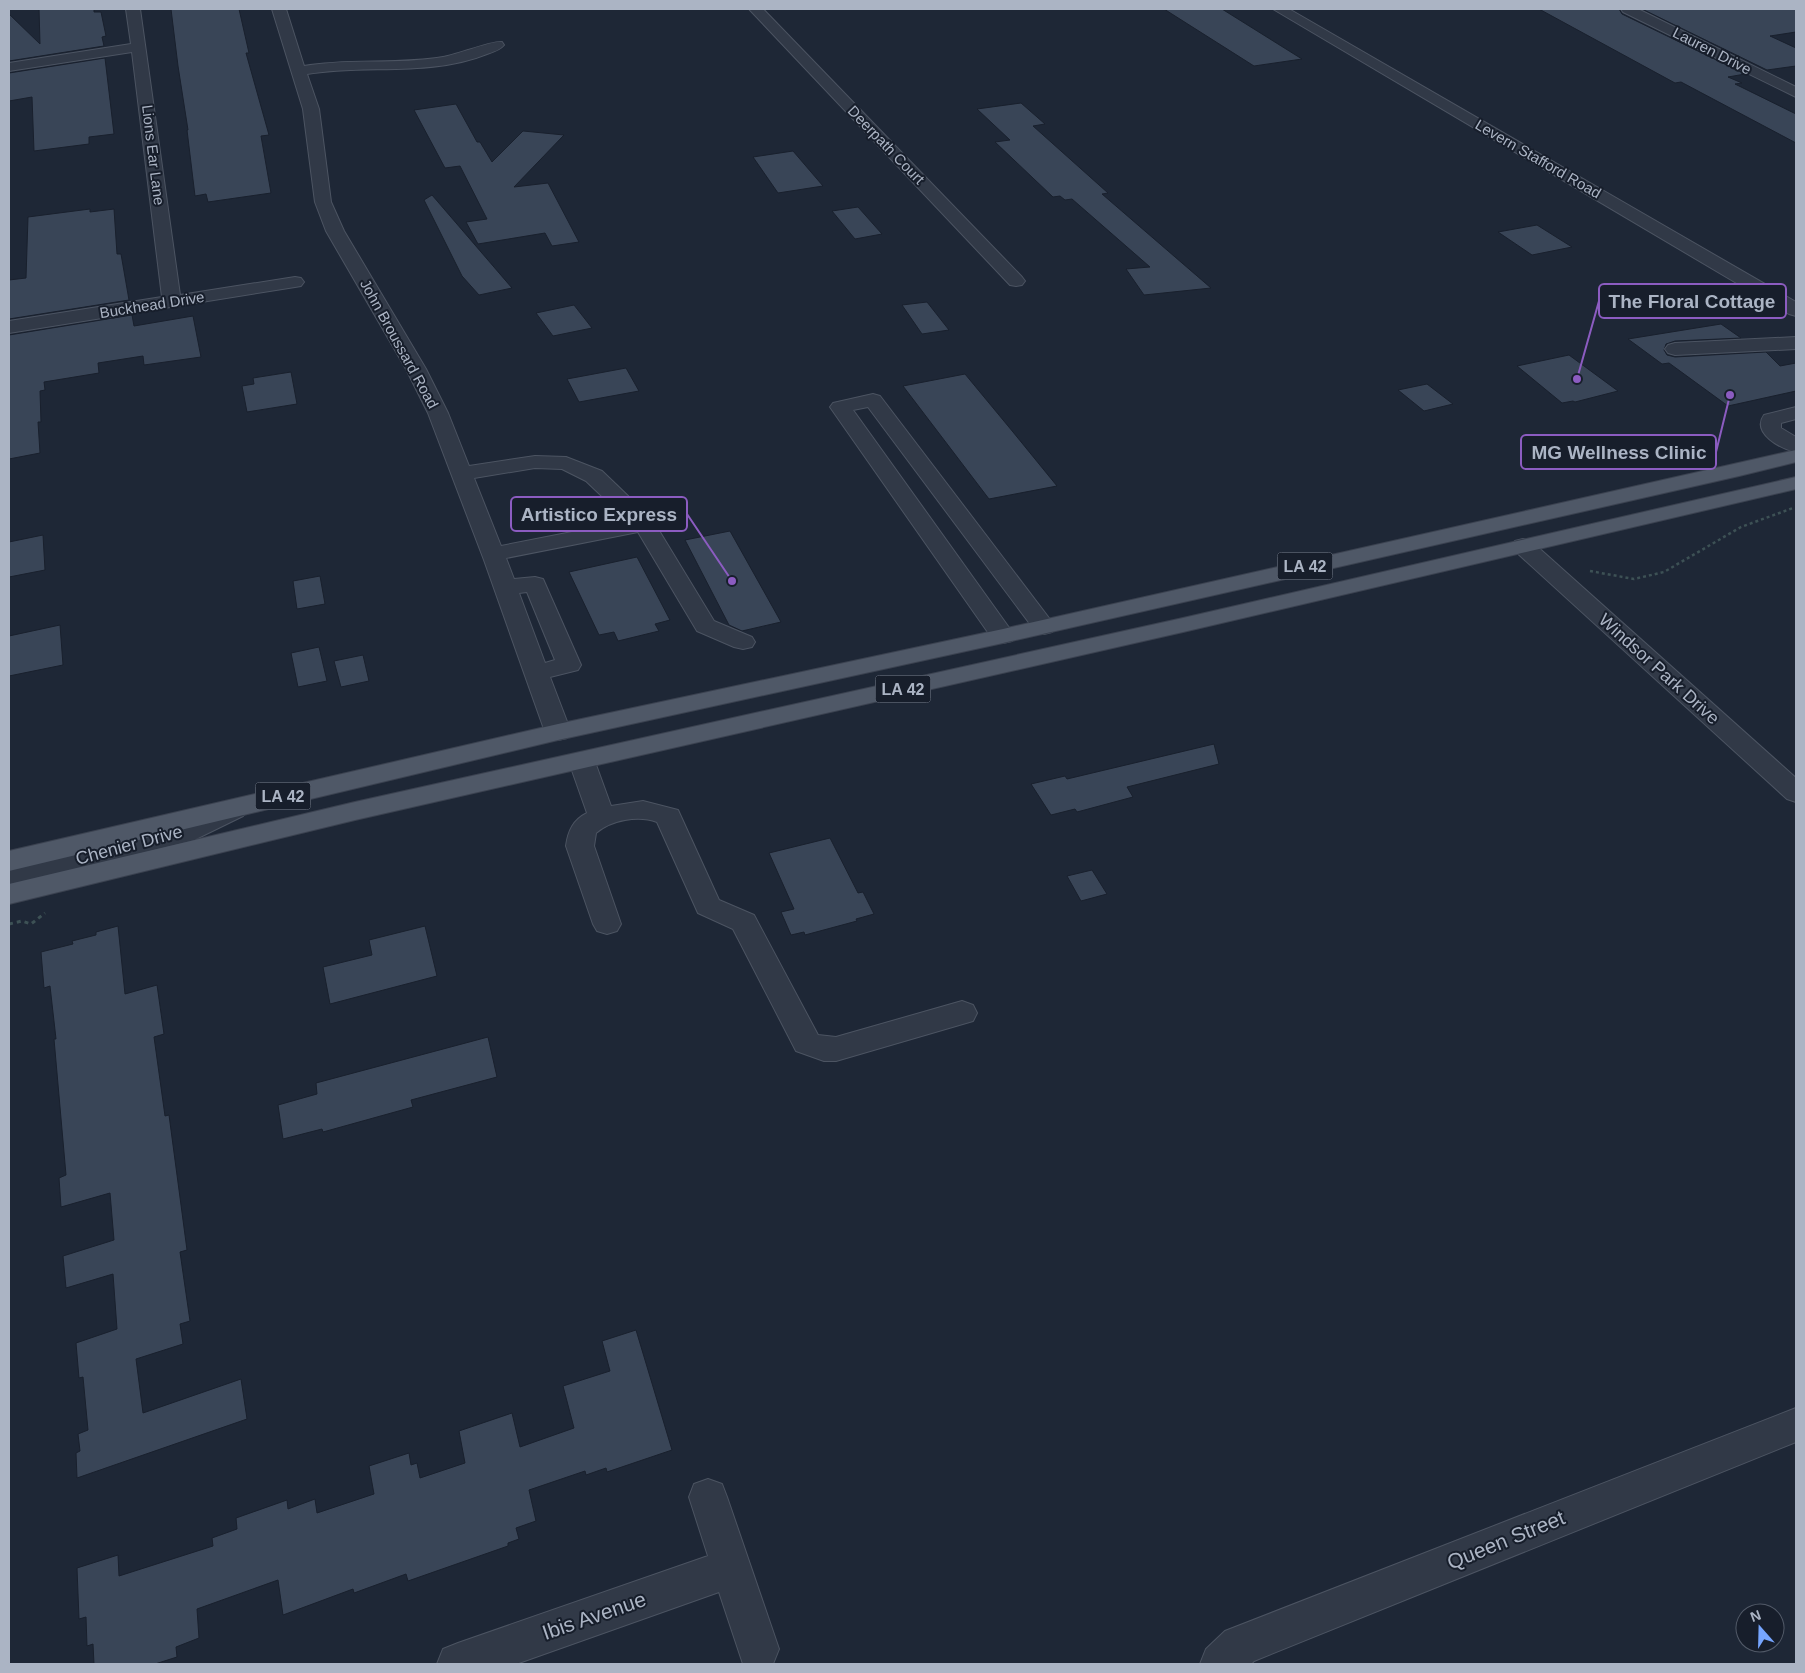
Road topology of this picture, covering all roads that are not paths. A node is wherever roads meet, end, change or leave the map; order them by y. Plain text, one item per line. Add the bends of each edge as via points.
1 (133, 9) edge
2 (279, 9) edge
3 (756, 9) edge
4 (1280, 9) edge
5 (1628, 9) edge
6 (497, 44) dead end
7 (138, 47) junction
8 (9, 68) edge
9 (299, 71) junction
10 (1796, 93) edge
11 (1016, 281) dead end
12 (295, 282) dead end
13 (172, 302) junction
14 (1796, 310) edge
15 (9, 327) edge
16 (1796, 343) edge
17 (1675, 350) dead end
18 (1796, 413) edge
19 (1796, 446) edge
20 (1796, 456) edge
21 (461, 474) junction
22 (1702, 478) junction
23 (1796, 483) edge
24 (644, 524) junction
25 (1594, 530) junction
26 (1522, 546) junction
27 (493, 554) junction
28 (505, 587) junction
29 (545, 608) junction
30 (515, 614) junction
31 (1044, 627) junction
32 (557, 636) junction
33 (1003, 636) junction
34 (743, 642) dead end
35 (525, 643) junction
36 (536, 672) junction
37 (558, 732) junction
38 (582, 762) junction
39 (1796, 793) edge
40 (246, 804) junction
41 (356, 811) junction
42 (602, 817) junction
43 (9, 861) edge
44 (9, 876) edge
45 (9, 894) edge
46 (607, 924) dead end
47 (962, 1013) dead end
48 (1796, 1425) edge
49 (708, 1497) dead end
50 (731, 1568) junction
51 (758, 1649) dead end
52 (458, 1664) edge
53 (1221, 1664) edge

1 - 7 street, Lions Ear Lane
2 - 9 street, John Broussard Road
3 - 11 street, Deerpath Court
4 - 14 street, Levern Stafford Road
5 - 10 street, Lauren Drive
6 - 9 street via 455,60 421,65 331,66
7 - 8 street
7 - 13 street, Lions Ear Lane
9 - 21 street, John Broussard Road via 311,109 324,202 335,231 416,369 438,413
12 - 13 street, Buckhead Drive
13 - 15 street, Buckhead Drive
16 - 17 street
18 - 19 street via 1771,419 1771,430
20 - 22 main road, LA 42
21 - 24 street via 535,462 566,463 594,476
21 - 27 street, John Broussard Road
22 - 25 main road via 1667,496 1615,507 1601,515
22 - 31 main road, LA 42
23 - 25 main road, LA 42
24 - 27 street
24 - 34 street via 705,626
25 - 26 main road, LA 42
26 - 38 main road, LA 42
26 - 39 street, Windsor Park Drive
27 - 28 street, John Broussard Road
28 - 29 street via 535,584
28 - 30 street, John Broussard Road
29 - 30 street
29 - 32 street
30 - 35 street, John Broussard Road
31 - 33 main road, LA 42
31 - 33 street via 873,400 840,406
32 - 35 street
32 - 36 street via 569,665
33 - 37 main road, LA 42
35 - 36 street, John Broussard Road
36 - 37 street, John Broussard Road
37 - 40 main road, LA 42
37 - 41 main road via 550,751 404,787
38 - 41 main road, LA 42
38 - 42 street
40 - 43 main road, LA 42
40 - 44 street, Chenier Drive via 184,833
41 - 45 main road, LA 42
42 - 46 street via 585,825 580,846
42 - 47 street via 647,809 668,816 708,906 744,922 807,1043 836,1049
48 - 53 street, Queen Street via 1240,1646
49 - 50 street
50 - 51 street
50 - 52 street, Ibis Avenue

